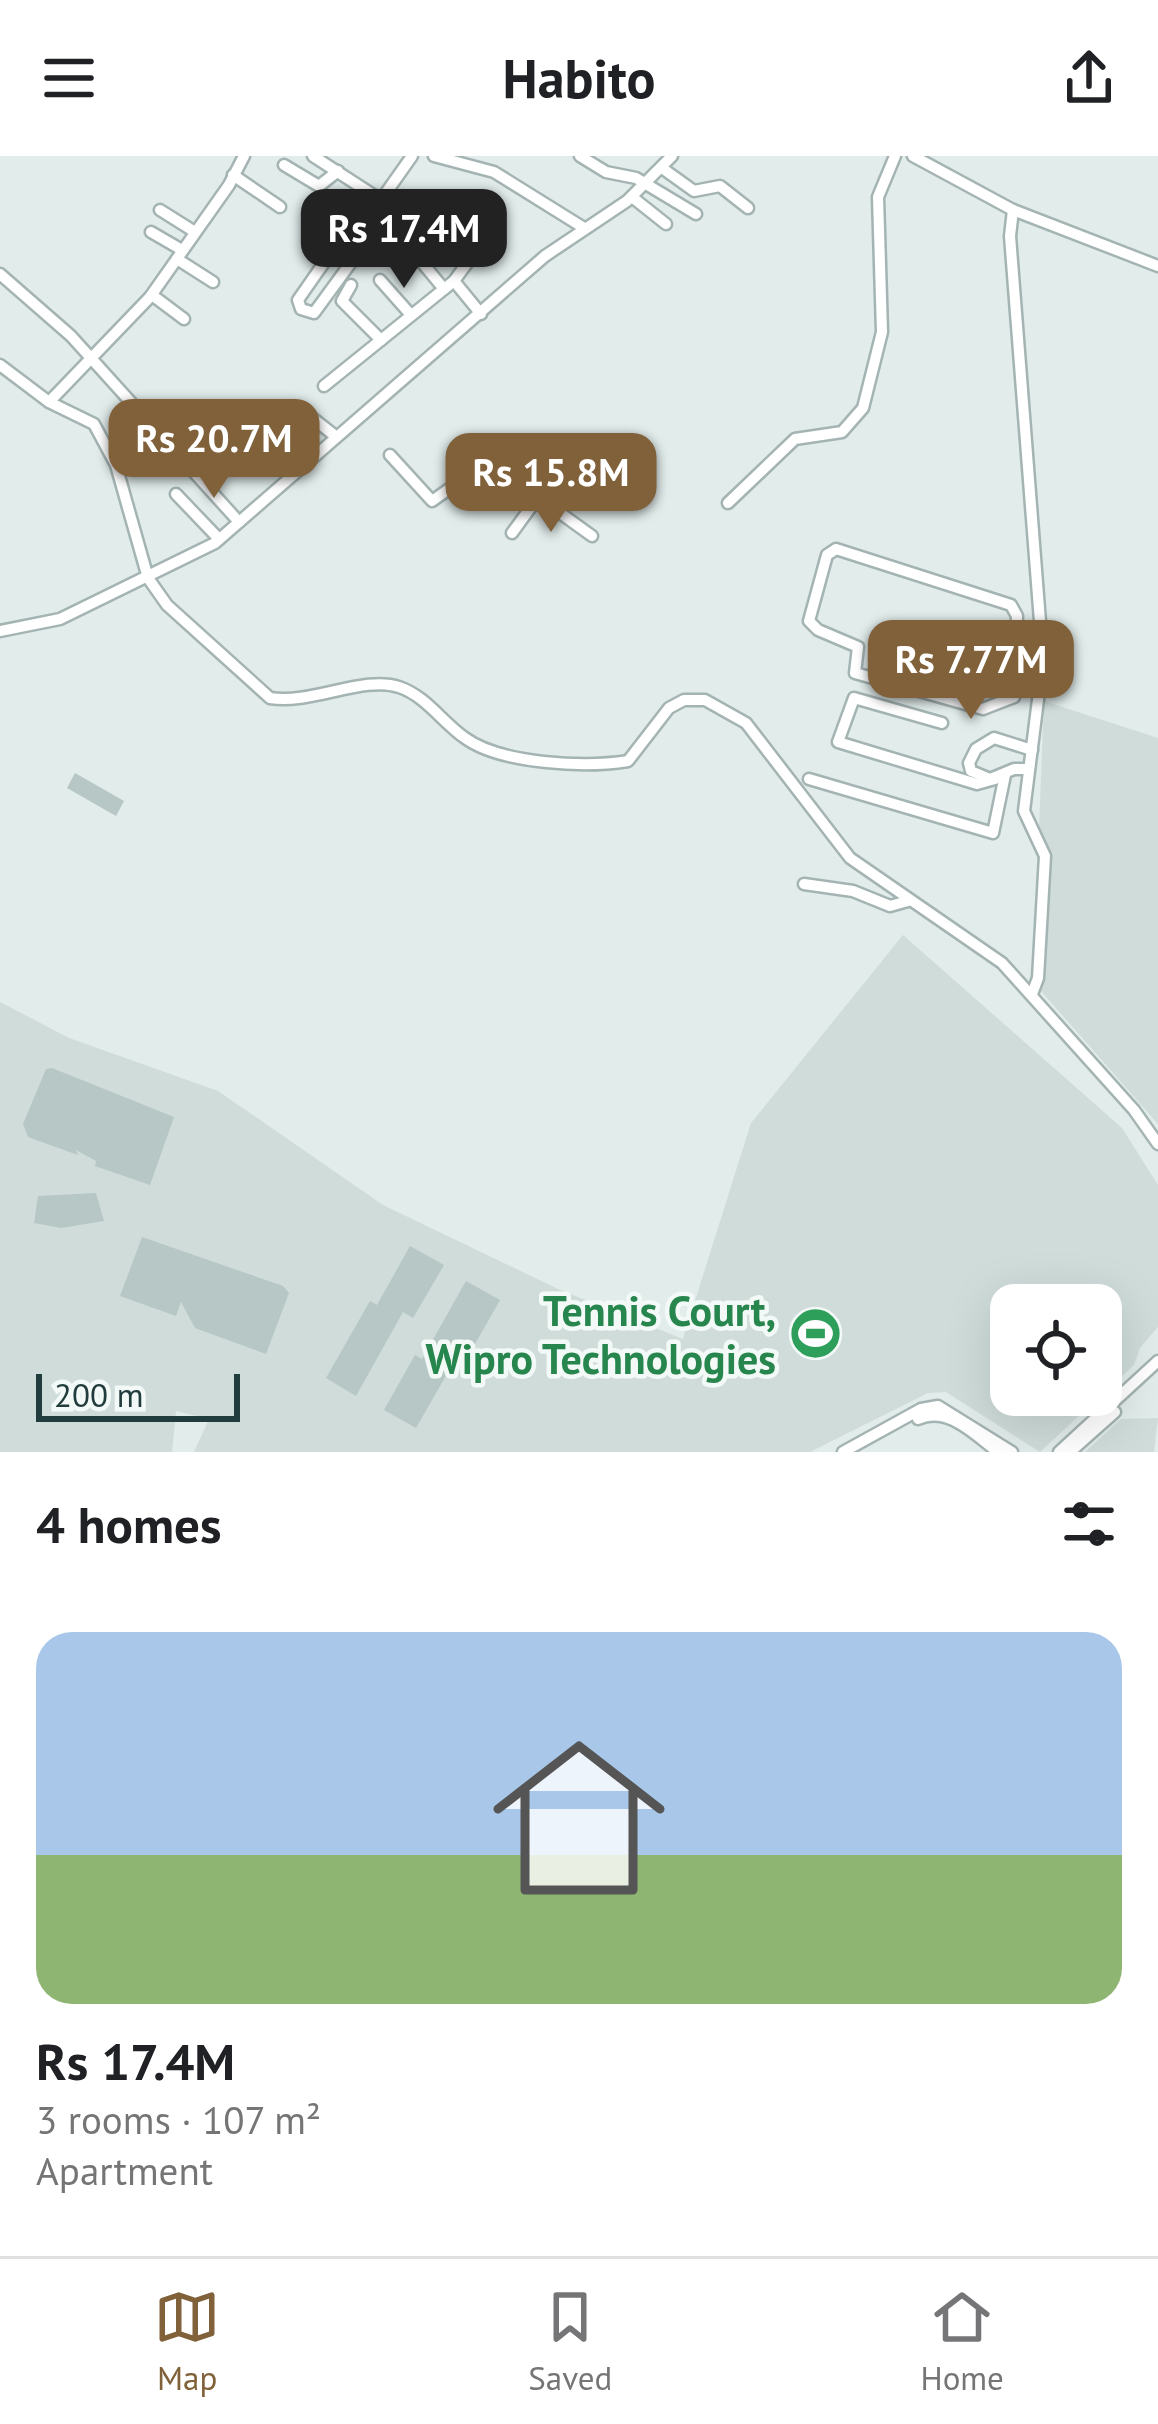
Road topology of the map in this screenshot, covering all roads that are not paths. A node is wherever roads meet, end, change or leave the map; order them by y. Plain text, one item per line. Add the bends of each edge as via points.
1 (244, 156) edge
2 (313, 156) edge
3 (412, 156) edge
4 (434, 156) edge
5 (580, 156) edge
6 (672, 156) edge
7 (895, 156) edge
8 (913, 156) edge
9 (284, 165) dead end
10 (662, 168) junction
11 (338, 171) junction
12 (233, 175) junction
13 (646, 184) junction
14 (632, 197) junction
15 (381, 200) junction
16 (280, 207) dead end
17 (748, 208) dead end
18 (160, 210) dead end
19 (1013, 210) junction
20 (696, 214) dead end
21 (667, 224) dead end
22 (584, 228) junction
23 (398, 230) dead end
24 (151, 232) dead end
25 (195, 232) junction
26 (410, 248) dead end
27 (180, 255) junction
28 (355, 256) dead end
29 (1158, 266) edge
30 (0, 274) edge
31 (380, 280) dead end
32 (212, 282) dead end
33 (351, 285) dead end
34 (449, 285) junction
35 (152, 295) junction
36 (481, 314) junction
37 (411, 315) junction
38 (184, 319) dead end
39 (381, 340) junction
40 (89, 358) junction
41 (0, 365) edge
42 (324, 386) dead end
43 (49, 402) junction
44 (301, 410) dead end
45 (334, 435) junction
46 (390, 455) dead end
47 (558, 470) dead end
48 (466, 477) dead end
49 (176, 494) dead end
50 (538, 497) junction
51 (728, 503) dead end
52 (239, 522) junction
53 (512, 532) dead end
54 (592, 536) dead end
55 (219, 539) junction
56 (148, 578) junction
57 (0, 631) edge
58 (1015, 691) junction
59 (1039, 694) junction
60 (942, 722) dead end
61 (1032, 750) junction
62 (1030, 769) junction
63 (1000, 777) junction
64 (809, 779) dead end
65 (805, 884) dead end
66 (908, 901) junction
67 (1032, 994) junction
68 (1158, 1144) edge
69 (1158, 1361) edge
70 (1155, 1379) edge
71 (843, 1452) edge
72 (858, 1452) edge
73 (998, 1452) edge
74 (1012, 1452) edge
75 (1059, 1452) edge
76 (1070, 1452) edge

1 - 12 street
2 - 11 street
3 - 15 street
4 - 22 street via 494,172
5 - 13 street
6 - 10 street
7 - 51 street via 878,197 882,332 863,408 842,432 795,439
8 - 19 street
9 - 11 street via 319,186
10 - 13 street
10 - 17 street via 701,193 720,186
11 - 15 street
12 - 16 street
12 - 25 street
13 - 14 street
13 - 20 street
14 - 21 street
14 - 22 street
15 - 28 street via 352,239 344,234 298,300 301,309 314,314
18 - 25 street
19 - 29 street
19 - 59 street via 1038,548
22 - 36 street
23 - 34 street via 428,212 475,258
24 - 27 street
25 - 27 street
26 - 34 street
27 - 32 street
27 - 35 street
30 - 40 street
31 - 37 street
33 - 39 street via 342,302
34 - 36 street
34 - 37 street
35 - 38 street
35 - 40 street
36 - 45 street
37 - 39 street
39 - 42 street
40 - 43 street
40 - 52 street
41 - 43 street
43 - 56 street via 94,424 116,465
44 - 45 street
45 - 52 street
46 - 48 street via 432,501
47 - 50 street
49 - 55 street
50 - 53 street
50 - 54 street
52 - 55 street
55 - 56 street
56 - 57 street via 56,621
56 - 66 street via 270,698 397,686 465,738 503,755 628,761 670,708 705,700 746,723 850,858
58 - 58 street via 983,709 855,673 856,644 809,620 829,552 1011,605
58 - 59 street
59 - 61 street
60 - 63 street via 854,698 838,742 977,784
61 - 62 street
61 - 63 street via 989,739 972,755 971,771
62 - 63 street
62 - 67 street via 1024,812 1045,856
63 - 64 street via 993,833
65 - 66 street via 890,906
66 - 67 street via 1002,963
67 - 68 street
69 - 75 street
70 - 76 street
71 - 74 street via 938,1406
72 - 73 street via 940,1414

